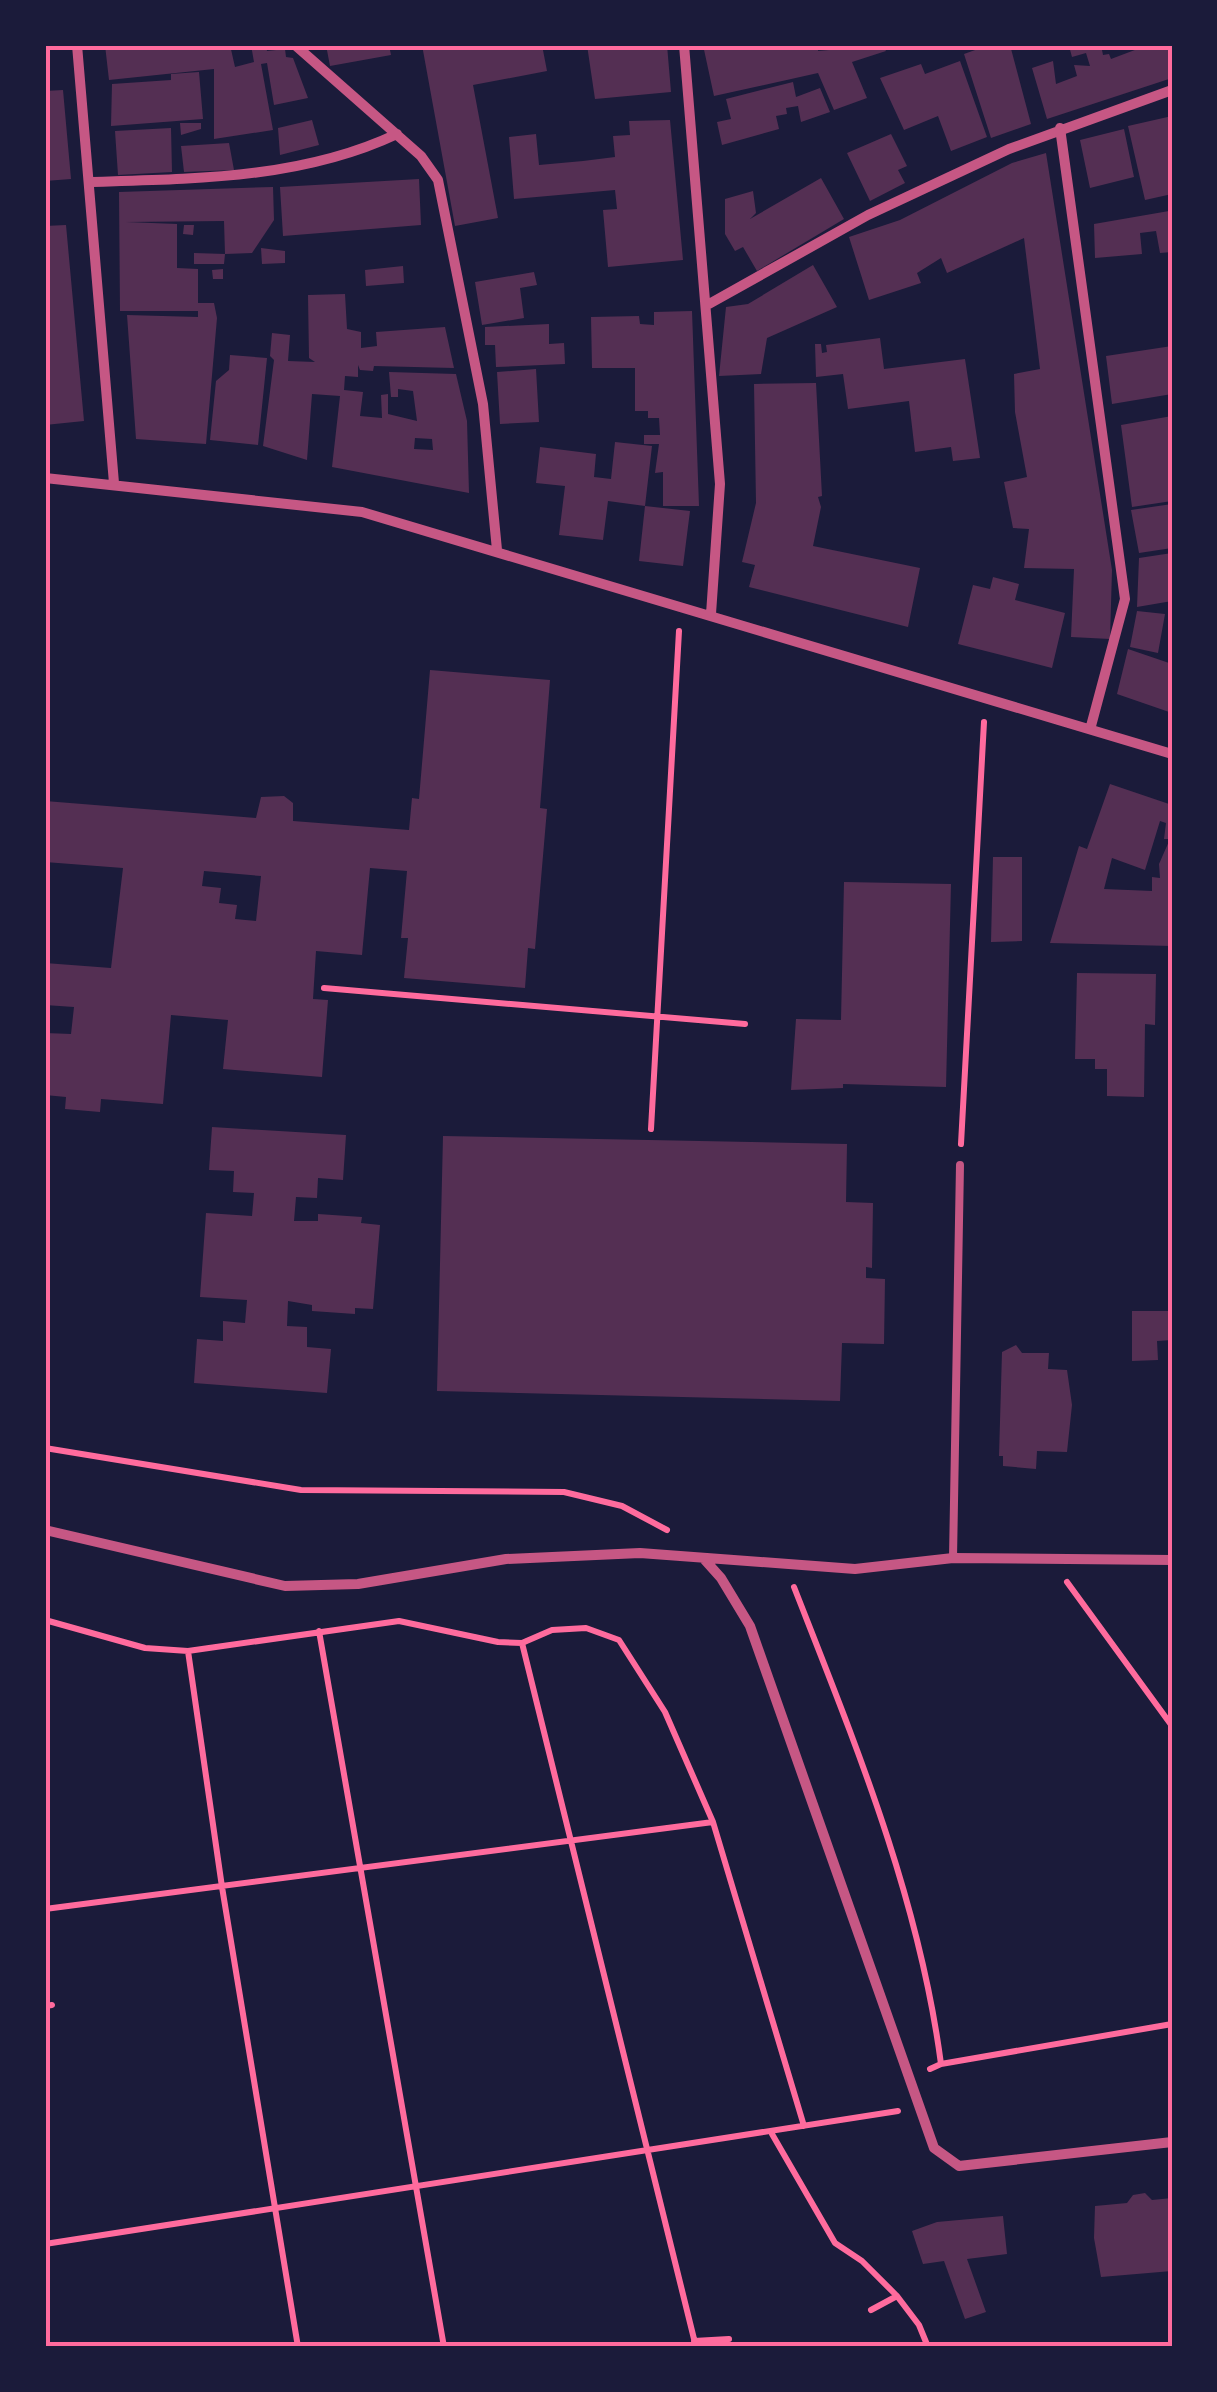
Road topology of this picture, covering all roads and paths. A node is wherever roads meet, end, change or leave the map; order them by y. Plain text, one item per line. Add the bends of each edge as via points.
1 (77, 45) edge
2 (296, 45) edge
3 (684, 45) edge
4 (1172, 90) edge
5 (1060, 128) junction
6 (397, 134) junction
7 (90, 182) junction
8 (708, 304) junction
9 (45, 478) edge
10 (114, 483) junction
11 (497, 550) junction
12 (681, 604) junction
13 (712, 614) junction
14 (986, 700) junction
15 (1091, 726) junction
16 (1172, 754) edge
17 (324, 988) dead end
18 (656, 1015) junction
19 (744, 1024) dead end
20 (652, 1129) dead end
21 (960, 1165) joint
22 (45, 1530) edge
23 (703, 1558) junction
24 (953, 1558) junction
25 (1172, 1560) edge
26 (794, 1586) dead end
27 (45, 1620) edge
28 (319, 1632) junction
29 (522, 1642) junction
30 (188, 1651) junction
31 (713, 1822) junction
32 (571, 1842) junction
33 (362, 1866) junction
34 (222, 1887) junction
35 (45, 1909) edge
36 (1172, 2024) edge
37 (941, 2064) junction
38 (909, 2080) junction
39 (919, 2106) junction
40 (804, 2126) junction
41 (772, 2134) junction
42 (1172, 2142) edge
43 (647, 2148) junction
44 (415, 2187) junction
45 (275, 2207) junction
46 (45, 2244) edge
47 (896, 2296) junction
48 (871, 2310) dead end
49 (728, 2338) dead end
50 (695, 2344) edge
51 (298, 2347) edge
52 (444, 2347) edge
53 (928, 2347) edge

1 - 7 street
2 - 6 street
3 - 8 street
4 - 5 street
5 - 8 street via 868,215
5 - 15 street via 1126,599
6 - 7 street via 320,163 187,180
6 - 11 street via 438,180 483,404
7 - 10 street
8 - 13 street via 720,484
9 - 10 street
10 - 11 street via 362,512
11 - 12 street
12 - 13 street
12 - 18 path
13 - 14 street
14 - 15 street
14 - 21 path
15 - 16 street
17 - 18 path
18 - 19 path
18 - 20 path
21 - 24 lane
22 - 23 street via 318,1588 506,1559
23 - 24 street via 855,1569
23 - 38 street via 750,1626
24 - 25 street
26 - 37 path via 880,1809 922,1958
27 - 30 path via 145,1648
28 - 29 path via 399,1621
28 - 30 path
28 - 33 path
29 - 31 path via 552,1630 586,1628 619,1640 665,1712
29 - 32 path
30 - 34 path
31 - 32 path
31 - 40 path
32 - 33 path
32 - 43 path
33 - 34 path
33 - 44 path
34 - 35 path
34 - 45 path
36 - 37 path
37 - 38 path
38 - 39 street
39 - 40 path
39 - 42 street via 934,2148 958,2166
40 - 41 path
41 - 43 path
41 - 47 path via 835,2243
43 - 44 path
43 - 50 path
44 - 45 path
44 - 52 path
45 - 46 path
45 - 51 path
47 - 48 path
47 - 53 path
49 - 50 path

